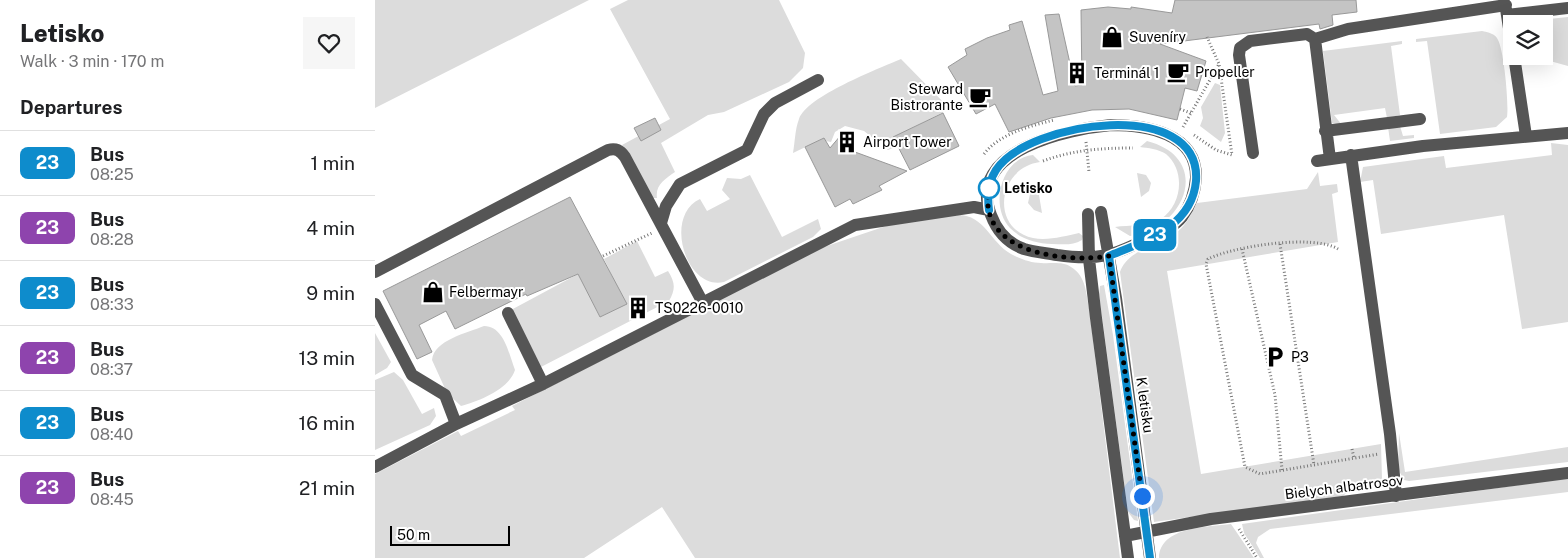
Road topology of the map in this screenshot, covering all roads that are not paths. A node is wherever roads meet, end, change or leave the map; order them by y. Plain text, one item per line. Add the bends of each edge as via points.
1 (1507, 7) edge
2 (1568, 8) edge
3 (1315, 39) junction
4 (1515, 65) edge
5 (818, 80) dead end
6 (1419, 119) dead end
7 (1325, 131) junction
8 (1568, 133) edge
9 (1526, 136) junction
10 (1253, 153) dead end
11 (1351, 155) junction
12 (989, 210) junction
13 (662, 225) junction
14 (1109, 256) junction
15 (1089, 259) junction
16 (375, 272) edge
17 (703, 303) junction
18 (375, 304) edge
19 (508, 313) dead end
20 (543, 384) junction
21 (456, 424) junction
22 (375, 467) edge
23 (1568, 473) edge
24 (1396, 496) junction
25 (1147, 533) junction
26 (1125, 536) junction
27 (1128, 558) edge
28 (1150, 558) edge

1 - 2 street
1 - 3 street via 1348,29
3 - 7 street
3 - 10 street via 1307,34 1250,41 1240,48
4 - 9 street
5 - 13 street via 775,103 764,114 747,150 680,184 666,206
6 - 7 street
7 - 11 street via 1323,160
8 - 9 street
9 - 11 street
11 - 24 street
12 - 14 street via 989,188 1002,163 1033,143 1071,130 1125,125 1155,130 1184,145 1194,162 1193,195 1176,223
12 - 15 street via 995,225 1010,242 1037,252
12 - 17 street via 974,207 855,225
13 - 16 street via 625,157 618,150 608,150
13 - 17 street
14 - 15 street
14 - 15 street, K letisku via 1095,213
14 - 25 street, K letisku
15 - 26 street
17 - 20 street
18 - 21 street via 412,375 445,395
19 - 20 street
20 - 21 street
21 - 22 street
23 - 24 street, Bielych albatrosov
24 - 25 street, Bielych albatrosov via 1235,516
25 - 26 street, Bielych albatrosov
25 - 28 street, K letisku
26 - 27 street

